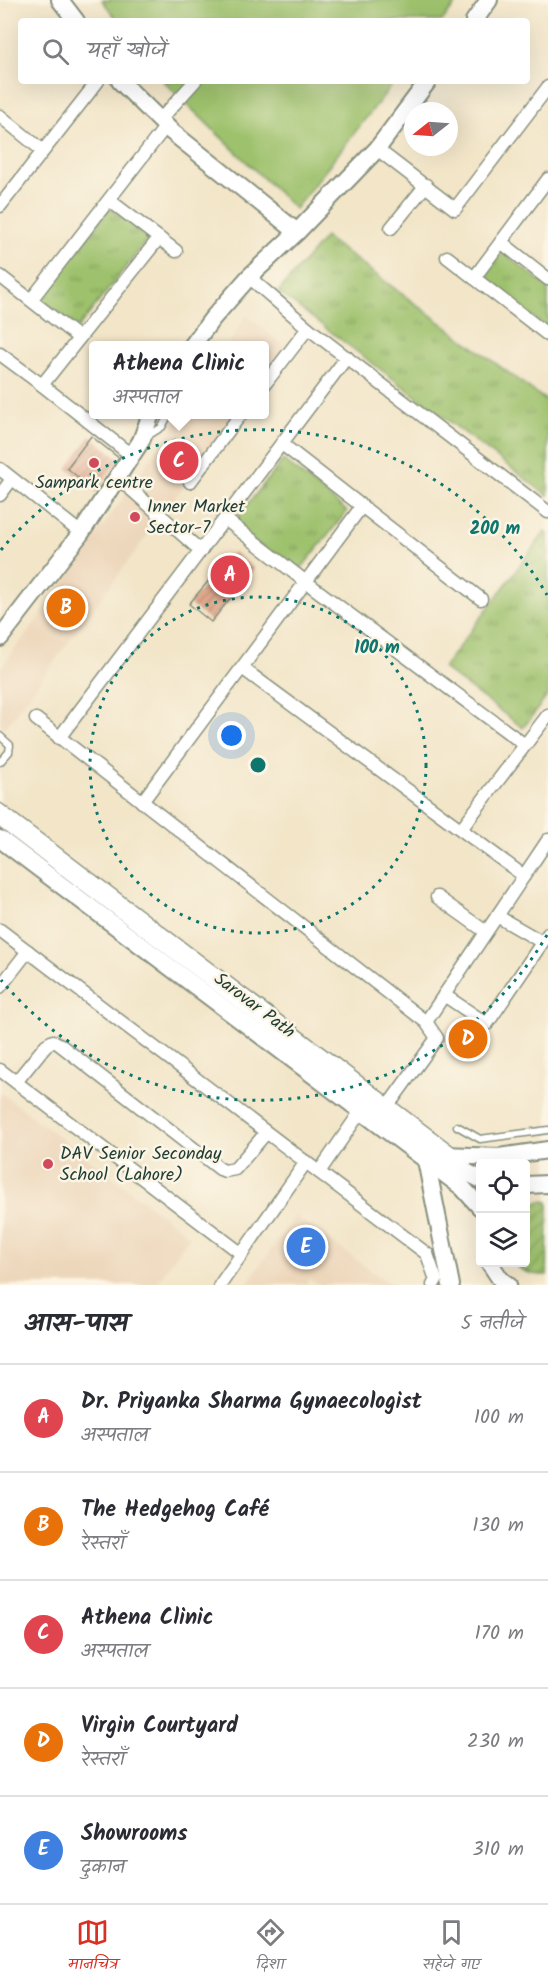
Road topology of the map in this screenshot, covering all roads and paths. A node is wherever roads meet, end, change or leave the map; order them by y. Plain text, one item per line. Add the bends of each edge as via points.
1 (60, 0) edge
2 (489, 0) edge
3 (74, 18) edge
4 (476, 18) edge
5 (96, 84) edge
6 (123, 84) edge
7 (193, 84) edge
8 (426, 84) edge
9 (548, 87) edge
10 (0, 116) edge
11 (163, 123) junction
12 (377, 149) junction
13 (43, 151) junction
14 (548, 180) edge
15 (426, 185) junction
16 (109, 200) junction
17 (0, 206) edge
18 (391, 228) dead end
19 (297, 232) junction
20 (159, 238) junction
21 (501, 242) junction
22 (176, 251) dead end
23 (447, 257) dead end
24 (0, 276) edge
25 (249, 277) junction
26 (474, 278) junction
27 (548, 279) edge
28 (31, 300) junction
29 (308, 328) junction
30 (548, 335) edge
31 (80, 338) junction
32 (198, 341) edge
33 (0, 354) edge
34 (347, 357) junction
35 (269, 379) edge
36 (42, 385) junction
37 (149, 419) edge
38 (166, 419) edge
39 (238, 419) edge
40 (141, 441) junction
41 (282, 444) junction
42 (131, 455) junction
43 (0, 469) edge
44 (117, 477) junction
45 (12, 479) junction
46 (190, 482) dead end
47 (0, 495) edge
48 (362, 506) junction
49 (548, 512) edge
50 (225, 519) junction
51 (81, 532) junction
52 (201, 551) junction
53 (306, 582) junction
54 (481, 599) dead end
55 (0, 638) edge
56 (242, 668) junction
57 (548, 715) edge
58 (36, 719) dead end
59 (0, 736) edge
60 (59, 738) junction
61 (525, 745) junction
62 (0, 762) edge
63 (142, 802) junction
64 (0, 807) edge
65 (0, 818) edge
66 (461, 829) junction
67 (0, 839) edge
68 (548, 840) edge
69 (524, 876) junction
70 (437, 897) dead end
71 (497, 916) junction
72 (0, 930) edge
73 (486, 932) junction
74 (545, 938) edge
75 (28, 951) junction
76 (0, 987) edge
77 (444, 995) junction
78 (426, 1022) junction
79 (0, 1070) edge
80 (16, 1082) junction
81 (390, 1103) junction
82 (361, 1111) junction
83 (401, 1116) junction
84 (457, 1126) dead end
85 (548, 1130) edge
86 (266, 1133) junction
87 (548, 1150) edge
88 (452, 1155) junction
89 (426, 1160) junction
90 (306, 1162) junction
91 (319, 1172) junction
92 (476, 1177) edge
93 (548, 1184) edge
94 (530, 1185) edge
95 (476, 1203) edge
96 (242, 1254) junction
97 (490, 1272) edge
98 (220, 1285) edge
99 (433, 1285) edge
100 (452, 1285) edge
101 (508, 1285) edge

1 - 3 main road
2 - 4 main road
5 - 13 street
6 - 11 main road
7 - 11 street
8 - 12 main road
9 - 15 street via 455,209
10 - 13 street
11 - 16 street
11 - 19 main road
12 - 15 street
12 - 19 main road
13 - 17 street
14 - 21 street
15 - 18 street
16 - 20 street
16 - 28 street
19 - 25 main road
20 - 22 street
20 - 31 street
21 - 26 street
21 - 27 street
23 - 26 street
24 - 28 street
25 - 29 street
25 - 32 main road via 212,318
26 - 30 street
28 - 31 street
29 - 34 street
29 - 35 street
31 - 36 street
33 - 36 street
34 - 41 street
34 - 49 street
36 - 42 street
37 - 40 main road
38 - 40 lane via 162,427
39 - 46 street
40 - 42 main road
41 - 48 street
41 - 50 street
42 - 44 main road
43 - 45 street
44 - 51 main road
44 - 52 street
45 - 47 street
45 - 51 street
48 - 53 street
48 - 54 street
50 - 52 street
50 - 53 street
51 - 55 main road
52 - 60 street
53 - 56 street
53 - 61 street
56 - 63 street
56 - 66 street
57 - 61 street
58 - 60 street
59 - 62 lane via 10,745
60 - 63 street
61 - 66 street
63 - 78 street
64 - 81 lane
65 - 83 main road, Sarovar Path
66 - 69 street
67 - 82 main road, Sarovar Path
68 - 69 street
69 - 71 street
70 - 73 street
71 - 73 street
71 - 74 street
72 - 75 street
73 - 77 street
74 - 77 street via 487,1024
75 - 76 street
75 - 86 street
77 - 78 street
78 - 81 street via 437,1038
79 - 80 street
80 - 86 street via 53,1041 220,1169 235,1169
80 - 96 street
81 - 83 lane
82 - 89 main road, Sarovar Path
82 - 91 street
83 - 88 main road, Sarovar Path
84 - 85 lane via 480,1139
86 - 90 street
87 - 88 main road via 499,1157
88 - 92 main road, Sarovar Path
89 - 95 main road, Sarovar Path
89 - 100 main road
90 - 91 street
90 - 96 street
91 - 99 street via 427,1254 436,1280
93 - 94 main road
96 - 98 street
97 - 101 main road

